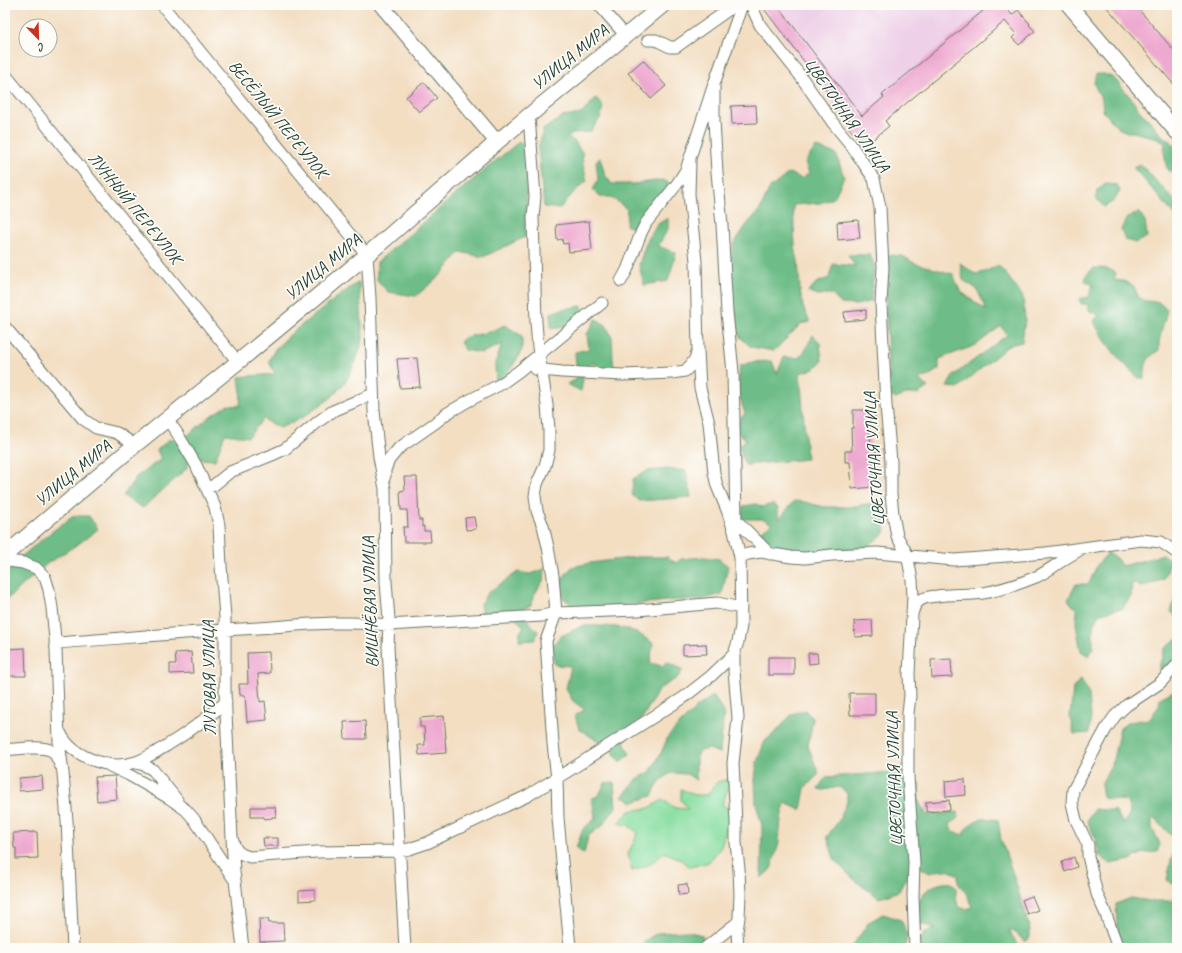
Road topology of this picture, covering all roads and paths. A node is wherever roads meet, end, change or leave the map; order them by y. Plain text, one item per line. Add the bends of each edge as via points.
1 (162, 5) edge
2 (381, 5) edge
3 (599, 5) edge
4 (663, 5) edge
5 (735, 5) edge
6 (742, 5) edge
7 (751, 5) edge
8 (1069, 5) edge
9 (626, 36) junction
10 (648, 40) dead end
11 (5, 74) edge
12 (714, 84) junction
13 (529, 116) junction
14 (1177, 132) edge
15 (497, 142) junction
16 (690, 159) junction
17 (367, 254) junction
18 (622, 280) dead end
19 (602, 303) dead end
20 (5, 327) edge
21 (698, 350) junction
22 (539, 354) junction
23 (238, 362) junction
24 (542, 370) junction
25 (519, 371) junction
26 (373, 394) junction
27 (167, 419) junction
28 (135, 445) junction
29 (207, 488) junction
30 (384, 489) junction
31 (727, 510) junction
32 (736, 520) junction
33 (1086, 547) junction
34 (1177, 553) edge
35 (770, 554) junction
36 (5, 555) edge
37 (907, 556) junction
38 (740, 557) junction
39 (5, 562) edge
40 (741, 608) junction
41 (556, 613) junction
42 (912, 613) junction
43 (388, 625) junction
44 (225, 630) junction
45 (55, 643) junction
46 (734, 654) junction
47 (1177, 665) edge
48 (226, 702) junction
49 (59, 730) junction
50 (5, 750) edge
51 (135, 762) junction
52 (104, 763) junction
53 (63, 773) junction
54 (557, 778) junction
55 (186, 810) junction
56 (232, 838) junction
57 (399, 851) junction
58 (235, 880) junction
59 (738, 922) junction
60 (73, 948) edge
61 (243, 948) edge
62 (405, 948) edge
63 (570, 948) edge
64 (705, 948) edge
65 (738, 948) edge
66 (915, 948) edge
67 (1118, 948) edge

1 - 17 street, ВЕСЁЛЫЙ ПЕРЕУЛОК
2 - 15 street
3 - 9 street
4 - 9 main road, УЛИЦА МИРА
5 - 10 street via 676,47
6 - 12 street
7 - 37 street, ЦВЕТОЧНАЯ УЛИЦА via 760,25 874,178 880,207 883,267 881,304 893,514 897,536
8 - 14 main road
9 - 13 main road, УЛИЦА МИРА
11 - 23 street, ЛУННЫЙ ПЕРЕУЛОК
12 - 16 street
12 - 32 street via 714,120 732,372
13 - 15 main road, УЛИЦА МИРА
13 - 22 street via 535,197 536,322
15 - 17 main road, УЛИЦА МИРА
16 - 18 street via 677,184 640,233
16 - 21 street via 689,194 696,261
17 - 23 main road, УЛИЦА МИРА
17 - 26 street, ВИШНЁВАЯ УЛИЦА
19 - 22 street
20 - 28 street via 83,419 96,428 117,433
21 - 24 street via 695,359 685,371 672,373 623,375
21 - 31 street via 700,388 710,423 714,473
22 - 24 street
22 - 25 street
23 - 27 main road, УЛИЦА МИРА
24 - 25 street
24 - 41 street via 550,430 549,450 535,496 553,576
25 - 30 street via 446,414 399,448 385,470
26 - 29 street via 333,411 285,448 230,472
26 - 30 street, ВИШНЁВАЯ УЛИЦА
27 - 28 main road, УЛИЦА МИРА
27 - 29 street, ЛУГОВАЯ УЛИЦА via 177,432
28 - 36 main road, УЛИЦА МИРА
29 - 44 street, ЛУГОВАЯ УЛИЦА via 219,525
30 - 43 street, ВИШНЁВАЯ УЛИЦА
31 - 32 street
31 - 38 street
32 - 35 street
33 - 34 street via 1153,540 1161,542
33 - 37 street via 979,559 954,560
33 - 42 street via 1037,576 1016,585 982,593 921,599 914,606
35 - 37 street via 791,557 877,553
35 - 38 street via 761,552
37 - 42 street, ЦВЕТОЧНАЯ УЛИЦА via 912,580
38 - 40 street
39 - 45 street via 23,563 36,568 44,577 49,590
40 - 41 street via 717,604
40 - 46 street via 741,626
41 - 43 street
41 - 54 street via 546,641
42 - 66 street, ЦВЕТОЧНАЯ УЛИЦА via 908,776 914,862
43 - 44 street via 324,624
43 - 57 street, ВИШНЁВАЯ УЛИЦА
44 - 45 street
44 - 48 street, ЛУГОВАЯ УЛИЦА
45 - 49 street
46 - 54 street via 683,698
46 - 59 street via 738,718 733,763 740,895
47 - 67 street via 1160,683 1115,716 1073,790 1072,803 1076,820 1088,845 1097,894
48 - 51 street via 185,734 147,758
48 - 56 street, ЛУГОВАЯ УЛИЦА
49 - 52 street via 63,740 72,750
49 - 53 street
50 - 53 street via 30,748 52,751
51 - 52 street via 119,765
51 - 55 street via 153,770
52 - 55 street via 150,787
53 - 60 street
54 - 57 street via 527,796 427,843
54 - 63 street via 558,818
55 - 58 street
56 - 57 street via 235,848 241,855 250,857 324,852
56 - 58 street, ЛУГОВАЯ УЛИЦА
57 - 62 street, ВИШНЁВАЯ УЛИЦА
58 - 61 street, ЛУГОВАЯ УЛИЦА
59 - 64 street
59 - 65 street

